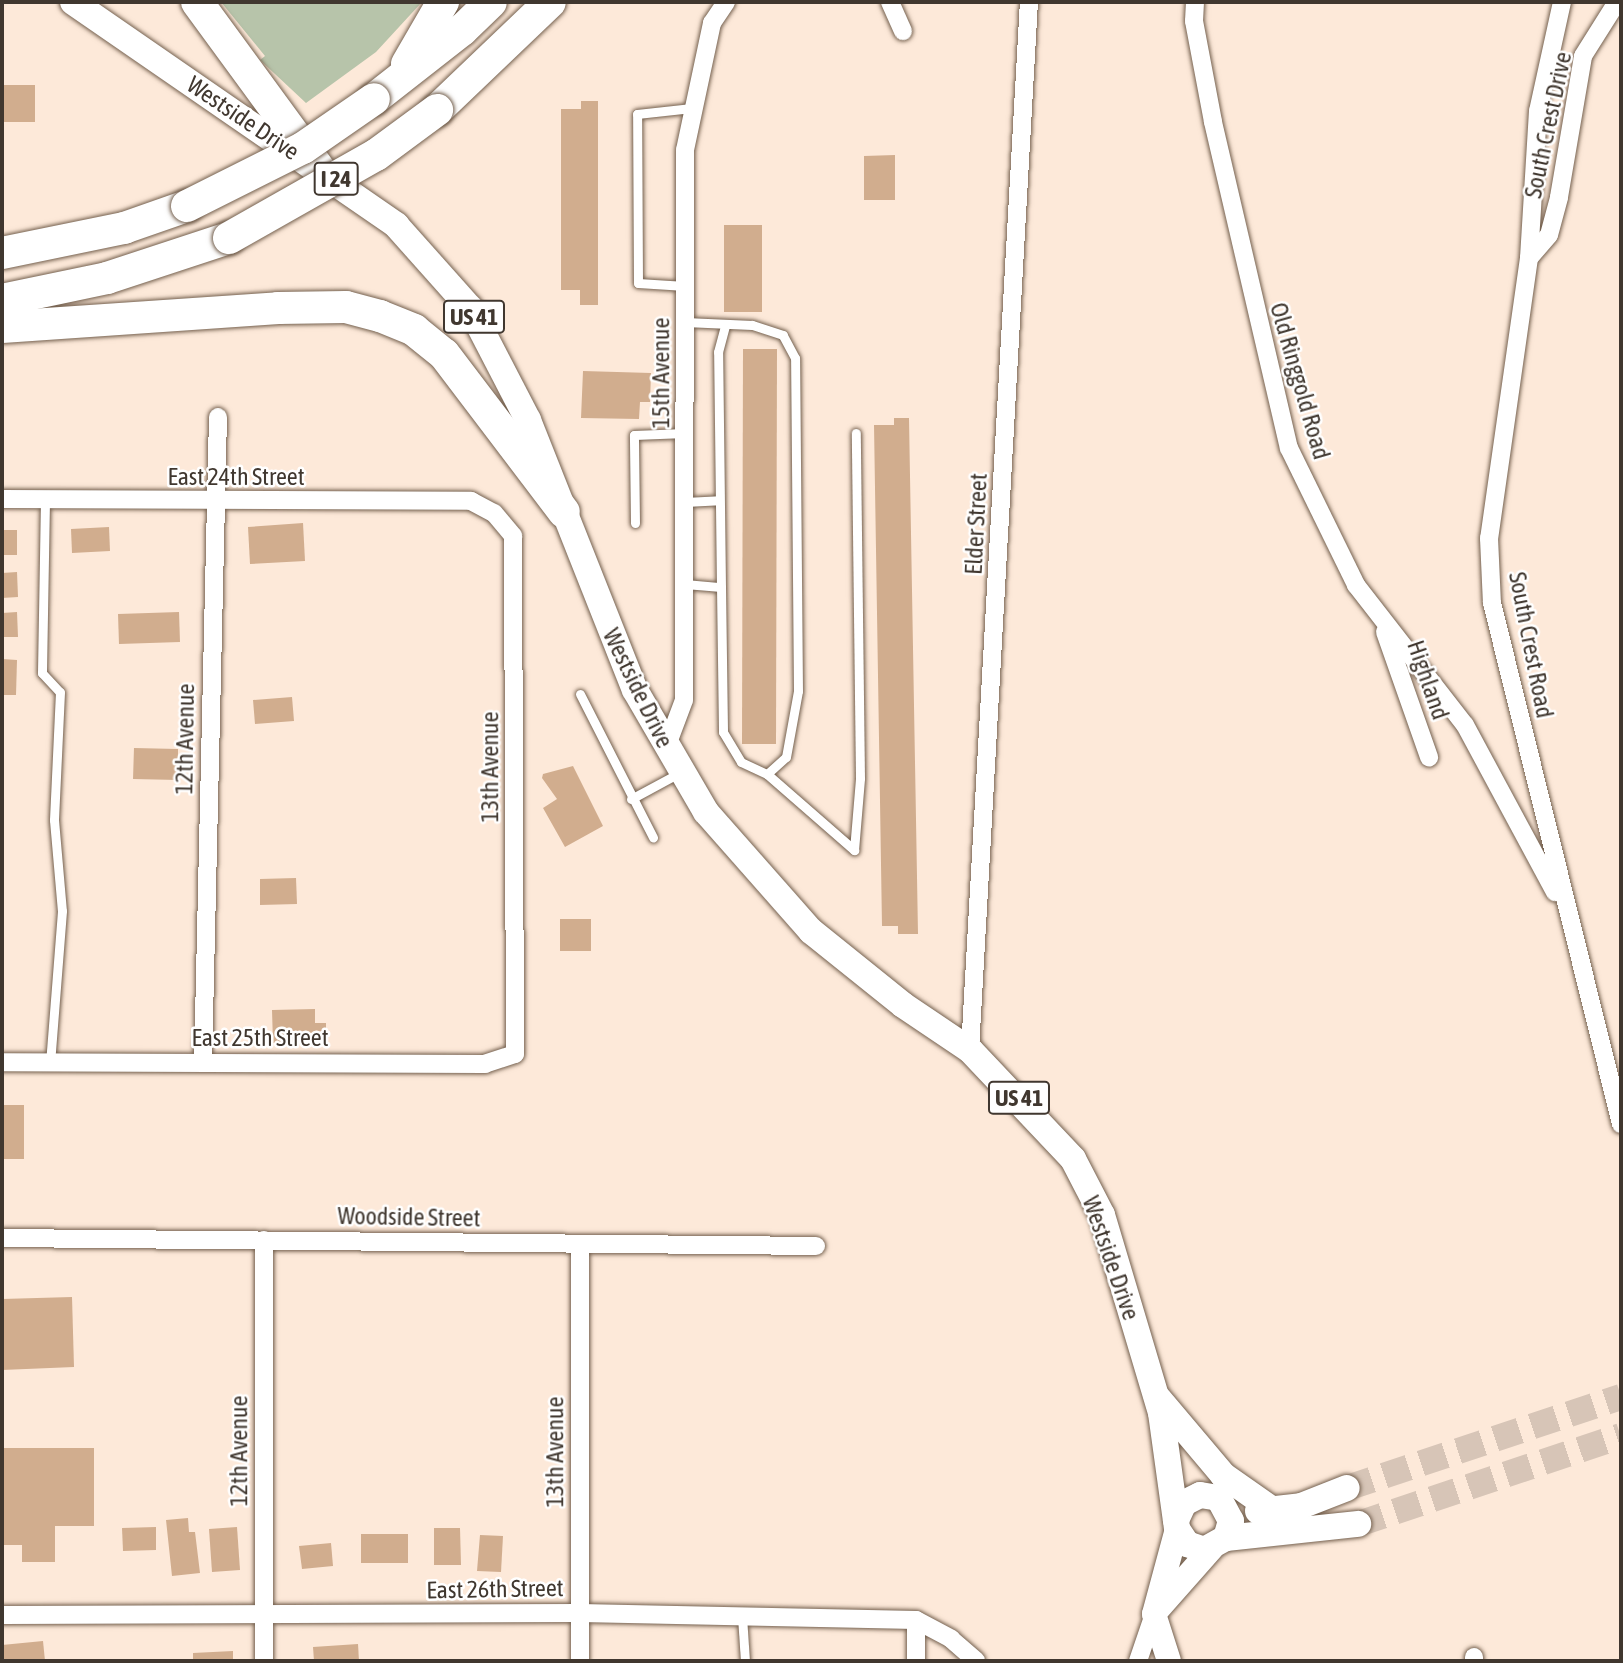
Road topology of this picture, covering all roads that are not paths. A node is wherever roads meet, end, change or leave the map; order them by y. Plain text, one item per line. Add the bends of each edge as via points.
1 (73, 2) edge
2 (197, 2) edge
3 (443, 2) edge
4 (491, 2) edge
5 (550, 2) edge
6 (726, 2) edge
7 (890, 2) edge
8 (1029, 2) edge
9 (1195, 2) edge
10 (1562, 2) edge
11 (1617, 2) edge
12 (902, 31) dead end
13 (384, 91) junction
14 (692, 108) junction
15 (320, 170) junction
16 (2, 253) edge
17 (1529, 258) junction
18 (685, 286) junction
19 (2, 300) edge
20 (685, 322) junction
21 (725, 326) junction
22 (2, 327) edge
23 (218, 417) dead end
24 (685, 433) junction
25 (856, 433) dead end
26 (2, 499) edge
27 (46, 500) junction
28 (719, 500) junction
29 (471, 501) joint
30 (214, 502) junction
31 (685, 502) junction
32 (564, 512) junction
33 (635, 523) dead end
34 (685, 584) junction
35 (721, 587) junction
36 (1381, 618) junction
37 (580, 694) dead end
38 (666, 748) junction
39 (1429, 757) dead end
40 (681, 772) junction
41 (768, 774) junction
42 (631, 799) junction
43 (653, 837) dead end
44 (1567, 914) junction
45 (970, 1050) junction
46 (515, 1054) joint
47 (2, 1062) edge
48 (50, 1062) junction
49 (203, 1062) junction
50 (1621, 1124) edge
51 (2, 1238) edge
52 (264, 1240) junction
53 (580, 1244) junction
54 (816, 1246) dead end
55 (1158, 1404) junction
56 (1347, 1488) tunnel mouth
57 (1217, 1500) junction
58 (1274, 1511) junction
59 (1177, 1524) junction
60 (1358, 1524) tunnel mouth
61 (1219, 1543) junction
62 (580, 1613) junction
63 (1154, 1614) junction
64 (2, 1615) edge
65 (264, 1616) junction
66 (743, 1616) junction
67 (916, 1620) junction
68 (264, 1661) edge
69 (580, 1661) edge
70 (745, 1661) edge
71 (916, 1661) edge
72 (976, 1661) edge
73 (1138, 1661) edge
74 (1169, 1661) edge

1 - 15 main road, Westside Drive / US 41
2 - 15 highway
3 - 13 highway
4 - 13 highway, I 24
5 - 19 highway, I 24, bridge via 437,110 376,155 229,238 52,293
6 - 14 street, 15th Avenue via 712,23
7 - 12 street
8 - 45 street, Elder Street
9 - 36 street, Old Ringgold Road via 1194,21 1213,122 1289,448 1349,572
10 - 17 street, South Crest Road via 1538,111
11 - 17 street, South Crest Drive via 1583,56 1549,235
13 - 16 highway, I 24, bridge via 303,148 187,206 52,245
14 - 18 street, 15th Avenue via 685,150
14 - 18 lane via 637,114 638,283
15 - 32 main road, Westside Drive / US 41 via 396,225 470,309 528,420
17 - 44 street, South Crest Road via 1489,538 1492,590
18 - 20 street, 15th Avenue
20 - 21 lane
20 - 24 street, 15th Avenue
21 - 28 lane via 718,352
21 - 41 lane via 752,325 783,335 795,358 798,691 786,757
22 - 32 highway via 278,308 346,307 380,316 414,330 444,354
23 - 30 street, 12th Avenue
24 - 31 street, 15th Avenue
24 - 33 lane via 634,435
25 - 41 lane via 860,778 854,850
26 - 27 street, East 24th Street
27 - 30 street, East 24th Street
27 - 48 lane via 42,673 60,692 54,820 62,911
28 - 31 lane
28 - 35 lane
29 - 30 street, East 24th Street
29 - 46 street, 13th Avenue via 494,513 513,536
30 - 49 street, 12th Avenue
31 - 34 street, 15th Avenue
32 - 38 main road, Westside Drive / US 41 via 630,677
34 - 35 lane
34 - 38 street, 15th Avenue via 684,700
35 - 41 lane via 723,732 741,762
36 - 39 street, Highland
36 - 44 street, Old Ringgold Road via 1465,725
37 - 42 lane
38 - 40 main road, Westside Drive / US 41
40 - 42 lane
40 - 45 main road, Westside Drive / US 41 via 736,850 810,931 903,1005
42 - 43 lane
44 - 50 street, South Crest Road
45 - 55 main road, Westside Drive / US 41 via 1073,1159 1102,1214
46 - 49 street, East 25th Street via 485,1064
47 - 48 street, East 25th Street
48 - 49 street, East 25th Street
51 - 52 street, Woodside Street
52 - 53 street, Woodside Street
52 - 65 street, 12th Avenue
53 - 54 street, Woodside Street
53 - 62 street, 13th Avenue
55 - 57 main road, Westside Drive / US 41
55 - 58 main road via 1207,1459
55 - 59 main road, Westside Drive / US 41
56 - 58 main road
57 - 58 main road
57 - 59 main road via 1191,1497
57 - 61 main road via 1231,1521
59 - 61 main road via 1187,1544
59 - 63 street
60 - 61 main road
61 - 63 street
62 - 65 street, East 26th Street
62 - 66 street, East 26th Street
62 - 69 street, 13th Avenue
63 - 73 street
63 - 74 street
64 - 65 street, East 26th Street
65 - 68 street, 12th Avenue
66 - 67 street, East 26th Street
66 - 70 lane
67 - 71 street
67 - 72 street, East 26th Street via 951,1639

